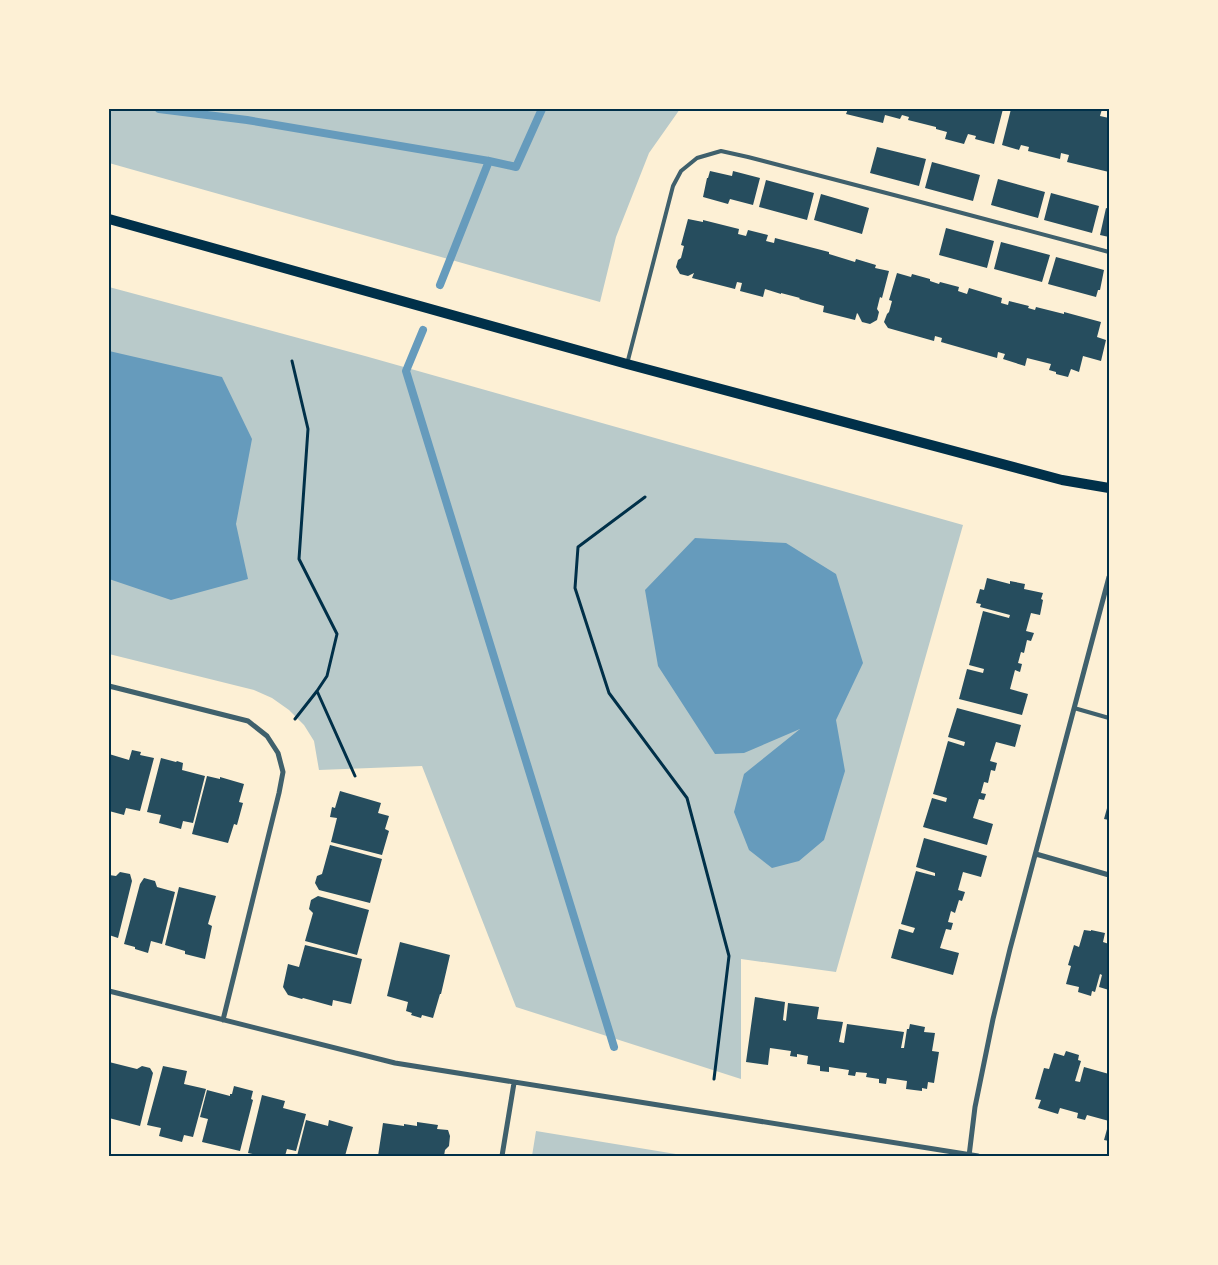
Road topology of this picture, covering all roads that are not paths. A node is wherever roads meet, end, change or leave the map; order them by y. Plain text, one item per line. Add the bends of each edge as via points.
1 (109, 220) edge
2 (1109, 252) edge
3 (627, 364) junction
4 (1109, 488) edge
5 (1109, 577) edge
6 (109, 686) edge
7 (1074, 708) junction
8 (1109, 718) edge
9 (1036, 854) junction
10 (1109, 875) edge
11 (109, 991) edge
12 (223, 1020) junction
13 (514, 1082) junction
14 (502, 1156) edge
15 (969, 1156) edge
16 (978, 1156) edge

1 - 3 main road
2 - 3 lane via 721,151 697,158 681,171 674,186
3 - 4 main road via 1062,480
5 - 7 street
6 - 12 street via 248,721 267,736 278,753 284,772
7 - 8 lane
7 - 9 street
9 - 10 street
9 - 15 street via 993,1019 975,1107
11 - 12 street
12 - 13 street via 395,1063
13 - 14 street
13 - 15 street
15 - 16 street

